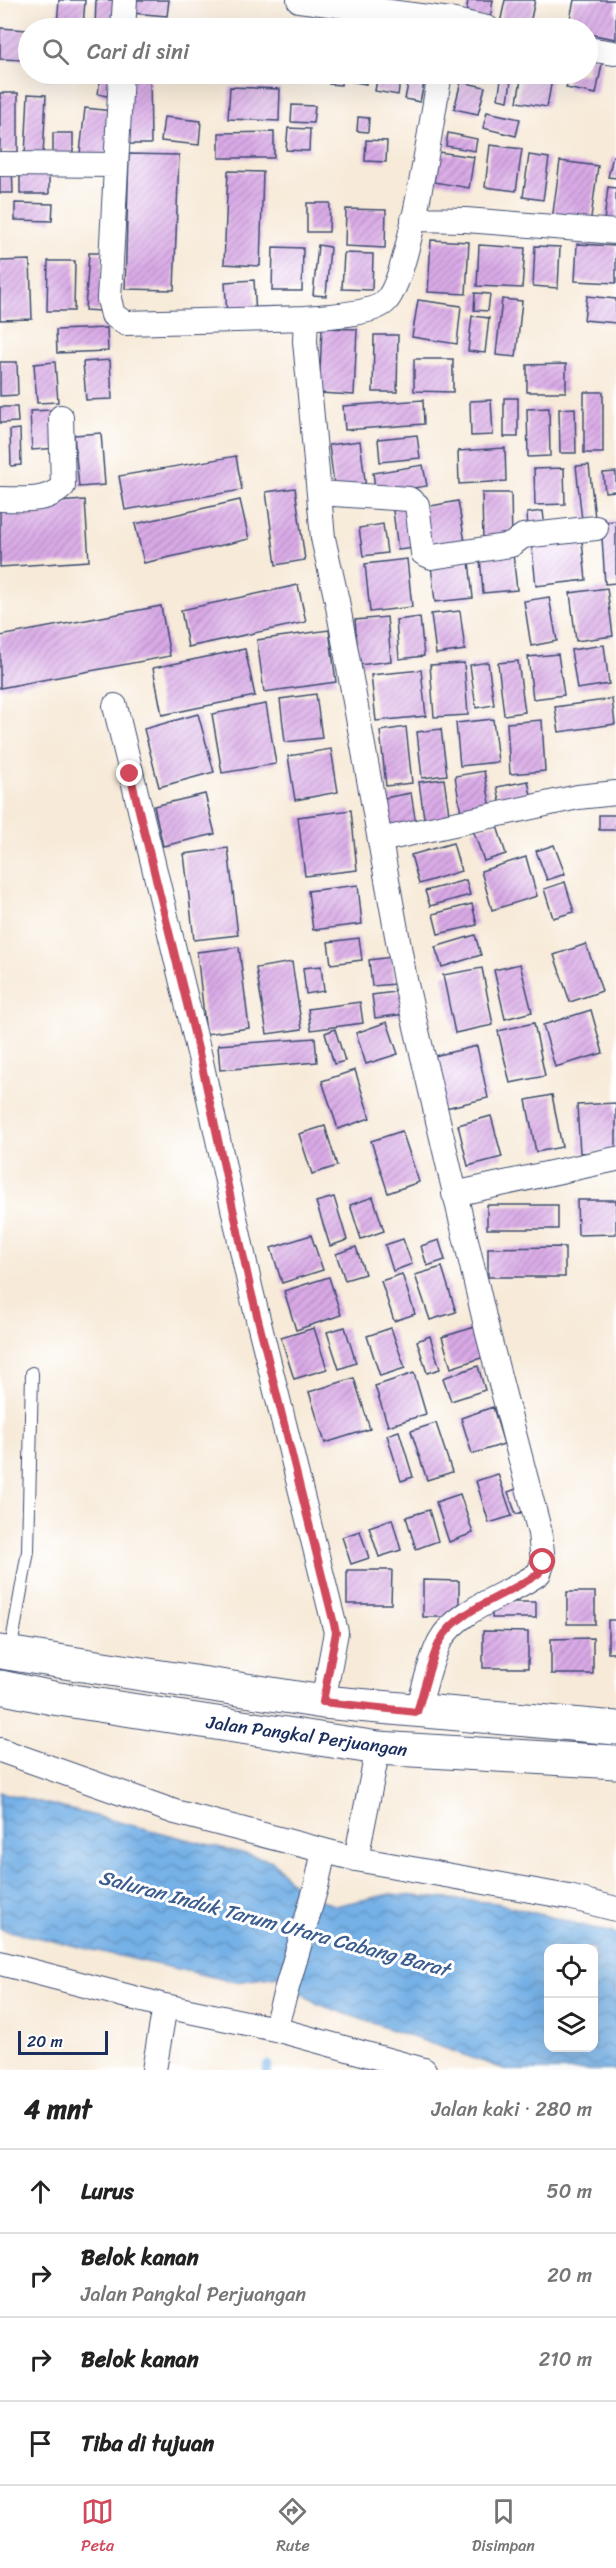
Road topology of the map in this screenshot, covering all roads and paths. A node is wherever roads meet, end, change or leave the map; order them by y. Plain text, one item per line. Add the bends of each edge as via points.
1 (125, 0) edge
2 (299, 0) edge
3 (451, 16) edge
4 (124, 18) edge
5 (598, 51) edge
6 (614, 53) dead end
7 (120, 84) edge
8 (438, 84) edge
9 (0, 164) edge
10 (116, 165) junction
11 (413, 219) junction
12 (616, 232) edge
13 (306, 318) junction
14 (61, 417) dead end
15 (320, 493) junction
16 (0, 499) edge
17 (596, 528) dead end
18 (115, 706) dead end
19 (616, 793) edge
20 (380, 840) junction
21 (616, 1159) edge
22 (454, 1194) junction
23 (32, 1373) dead end
24 (8, 1647) edge
25 (326, 1686) junction
26 (0, 1687) edge
27 (417, 1712) junction
28 (616, 1728) edge
29 (378, 1748) junction
30 (0, 1750) edge
31 (616, 1762) edge
32 (324, 1851) junction
33 (356, 1859) junction
34 (616, 1909) edge
35 (0, 1963) edge
36 (165, 2006) junction
37 (275, 2029) junction
38 (154, 2070) edge
39 (424, 2070) edge

1 - 4 street
2 - 3 street
5 - 6 street
7 - 10 street
8 - 11 street
9 - 10 street
10 - 13 street via 108,298 113,315 125,323
11 - 12 street
11 - 13 street via 397,281 386,301 375,308
13 - 15 street
14 - 16 street via 63,486 47,497
15 - 17 street via 414,501 423,553 432,557 511,545 523,536
15 - 20 street via 323,538
18 - 25 street via 200,1057 251,1291 336,1632
19 - 20 street via 578,797
20 - 22 street via 405,980
21 - 22 street
22 - 27 street via 540,1533 543,1562 539,1573 477,1607 440,1640
23 - 24 lane via 28,1551
24 - 25 main road, Jalan Pangkal Perjuangan
25 - 27 main road, Jalan Pangkal Perjuangan
26 - 29 main road, Jalan Pangkal Perjuangan
27 - 28 main road, Jalan Pangkal Perjuangan
29 - 31 main road, Jalan Pangkal Perjuangan
29 - 33 street
30 - 32 street via 175,1812
32 - 33 street
32 - 37 street
33 - 34 street
35 - 36 street
36 - 37 street
36 - 38 street
37 - 39 street

